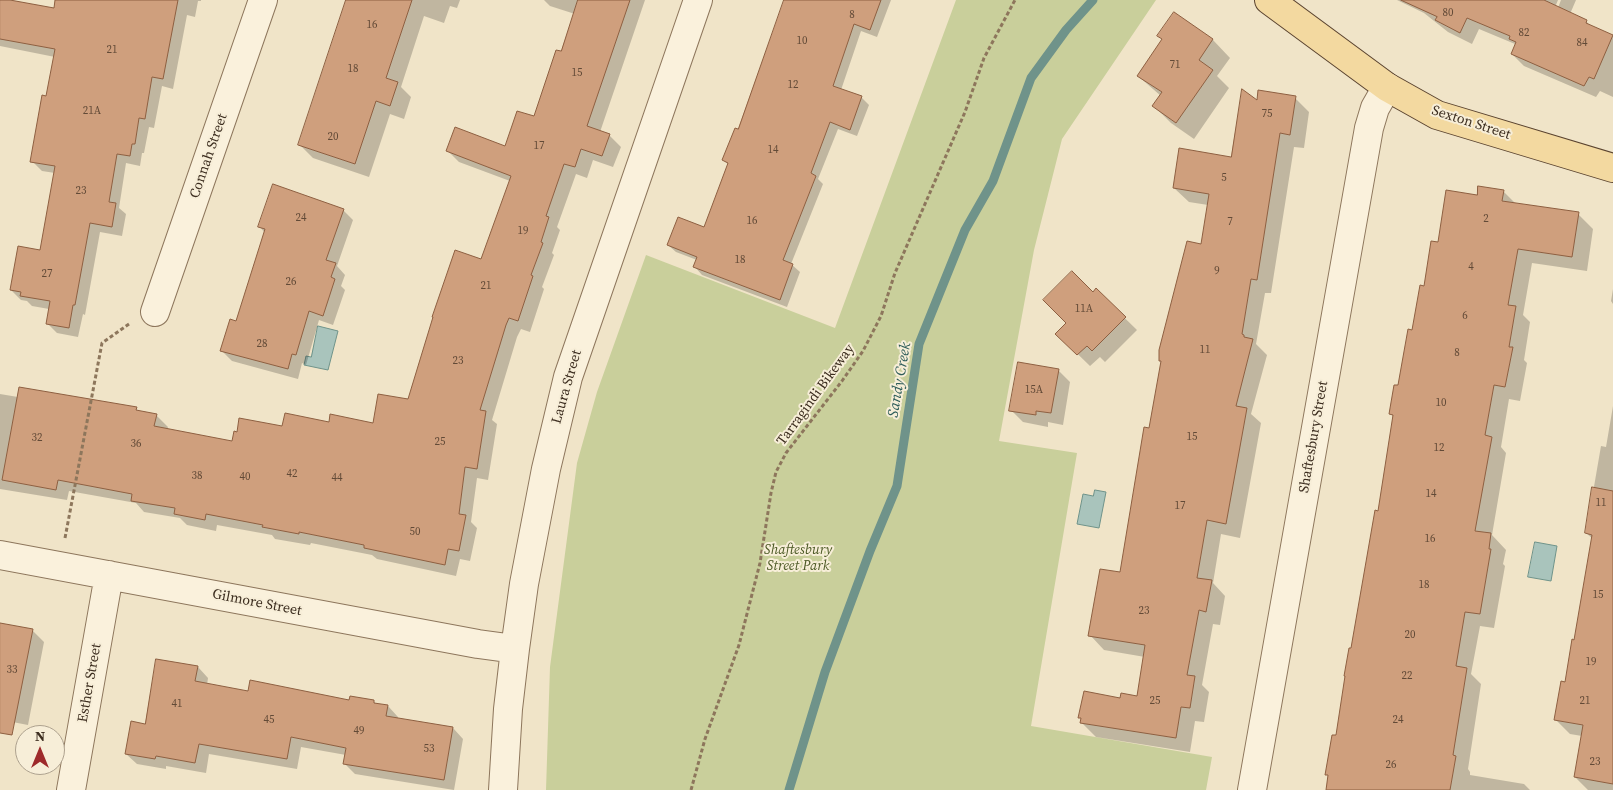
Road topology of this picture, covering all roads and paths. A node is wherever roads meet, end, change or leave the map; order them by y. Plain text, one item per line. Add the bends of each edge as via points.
1 (263, 0) edge
2 (698, 0) edge
3 (1015, 0) edge
4 (1269, 0) edge
5 (1387, 87) junction
6 (1613, 168) edge
7 (155, 312) dead end
8 (129, 324) dead end
9 (65, 534) dead end
10 (0, 555) edge
11 (109, 575) junction
12 (515, 649) junction
13 (71, 790) edge
14 (503, 790) edge
15 (691, 790) edge
16 (1252, 790) edge

1 - 7 street, Connah Street
2 - 12 street, Laura Street via 568,377 546,469
3 - 15 path, Tarragindi Bikeway via 984,58 965,112 895,272 881,316 863,351 786,453 776,472 760,563 740,645 705,739
4 - 5 main road, Sexton Street
5 - 6 main road, Sexton Street via 1438,114
5 - 16 street, Shaftesbury Street via 1375,108 1369,128
8 - 9 path via 102,343
10 - 11 street, Gilmore Street
11 - 12 street, Gilmore Street
11 - 13 street, Esther Street
12 - 14 street, Laura Street

